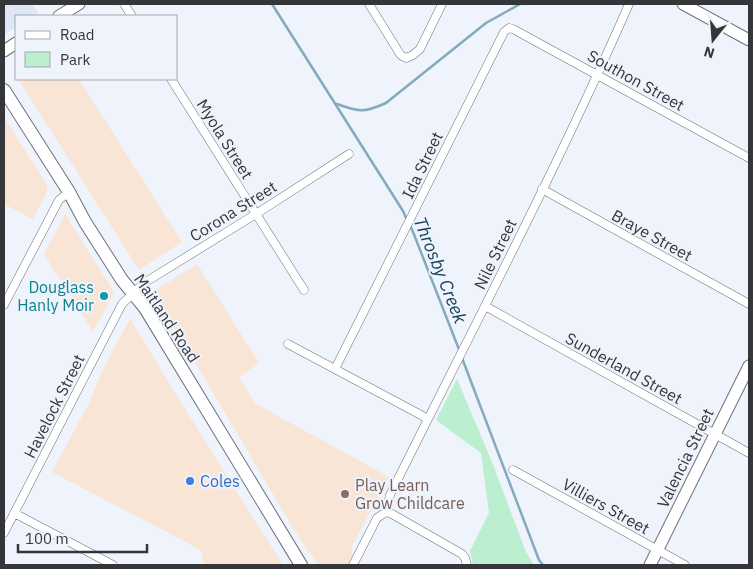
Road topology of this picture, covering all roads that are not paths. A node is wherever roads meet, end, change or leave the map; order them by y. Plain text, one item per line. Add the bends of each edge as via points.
1 (79, 4) edge
2 (124, 4) edge
3 (369, 4) edge
4 (442, 4) edge
5 (629, 4) edge
6 (683, 4) edge
7 (61, 15) edge
8 (131, 15) edge
9 (509, 28) joint
10 (747, 37) edge
11 (15, 44) edge
12 (4, 51) edge
13 (598, 75) junction
14 (172, 80) edge
15 (4, 90) edge
16 (348, 154) dead end
17 (749, 158) edge
18 (542, 190) junction
19 (69, 192) junction
20 (256, 214) junction
21 (304, 290) dead end
22 (133, 294) junction
23 (749, 304) edge
24 (4, 305) edge
25 (485, 306) junction
26 (288, 344) dead end
27 (749, 366) edge
28 (335, 369) junction
29 (427, 419) junction
30 (714, 434) junction
31 (749, 453) edge
32 (513, 470) dead end
33 (386, 512) junction
34 (14, 513) junction
35 (4, 533) edge
36 (658, 550) junction
37 (113, 565) edge
38 (301, 565) edge
39 (353, 565) edge
40 (467, 565) edge
41 (650, 565) edge
42 (685, 565) edge

1 - 7 street
2 - 8 street
3 - 4 street via 400,54 406,58 420,49
5 - 13 street, Nile Street
6 - 10 street
9 - 13 street, Southon Street
9 - 28 street, Ida Street via 504,32
11 - 12 street
13 - 17 street, Southon Street
13 - 18 street, Nile Street
14 - 20 street, Myola Street
15 - 19 main road, Maitland Road
16 - 20 street, Corona Street
18 - 23 street, Braye Street
18 - 25 street, Nile Street
19 - 22 main road, Maitland Road
19 - 24 street via 59,200
20 - 21 street, Myola Street
20 - 22 street, Corona Street via 147,281
22 - 34 street, Havelock Street via 122,304
22 - 38 main road, Maitland Road
25 - 29 street, Nile Street
25 - 30 street, Sunderland Street
26 - 28 street
27 - 30 street, Valencia Street
28 - 29 street
29 - 33 street, Nile Street via 390,495
30 - 31 street, Sunderland Street
30 - 36 street, Valencia Street
32 - 36 street, Villiers Street
33 - 39 street, Nile Street via 377,518
33 - 40 street via 462,554
34 - 35 street, Havelock Street
34 - 37 street
36 - 41 street, Valencia Street
36 - 42 street, Villiers Street

